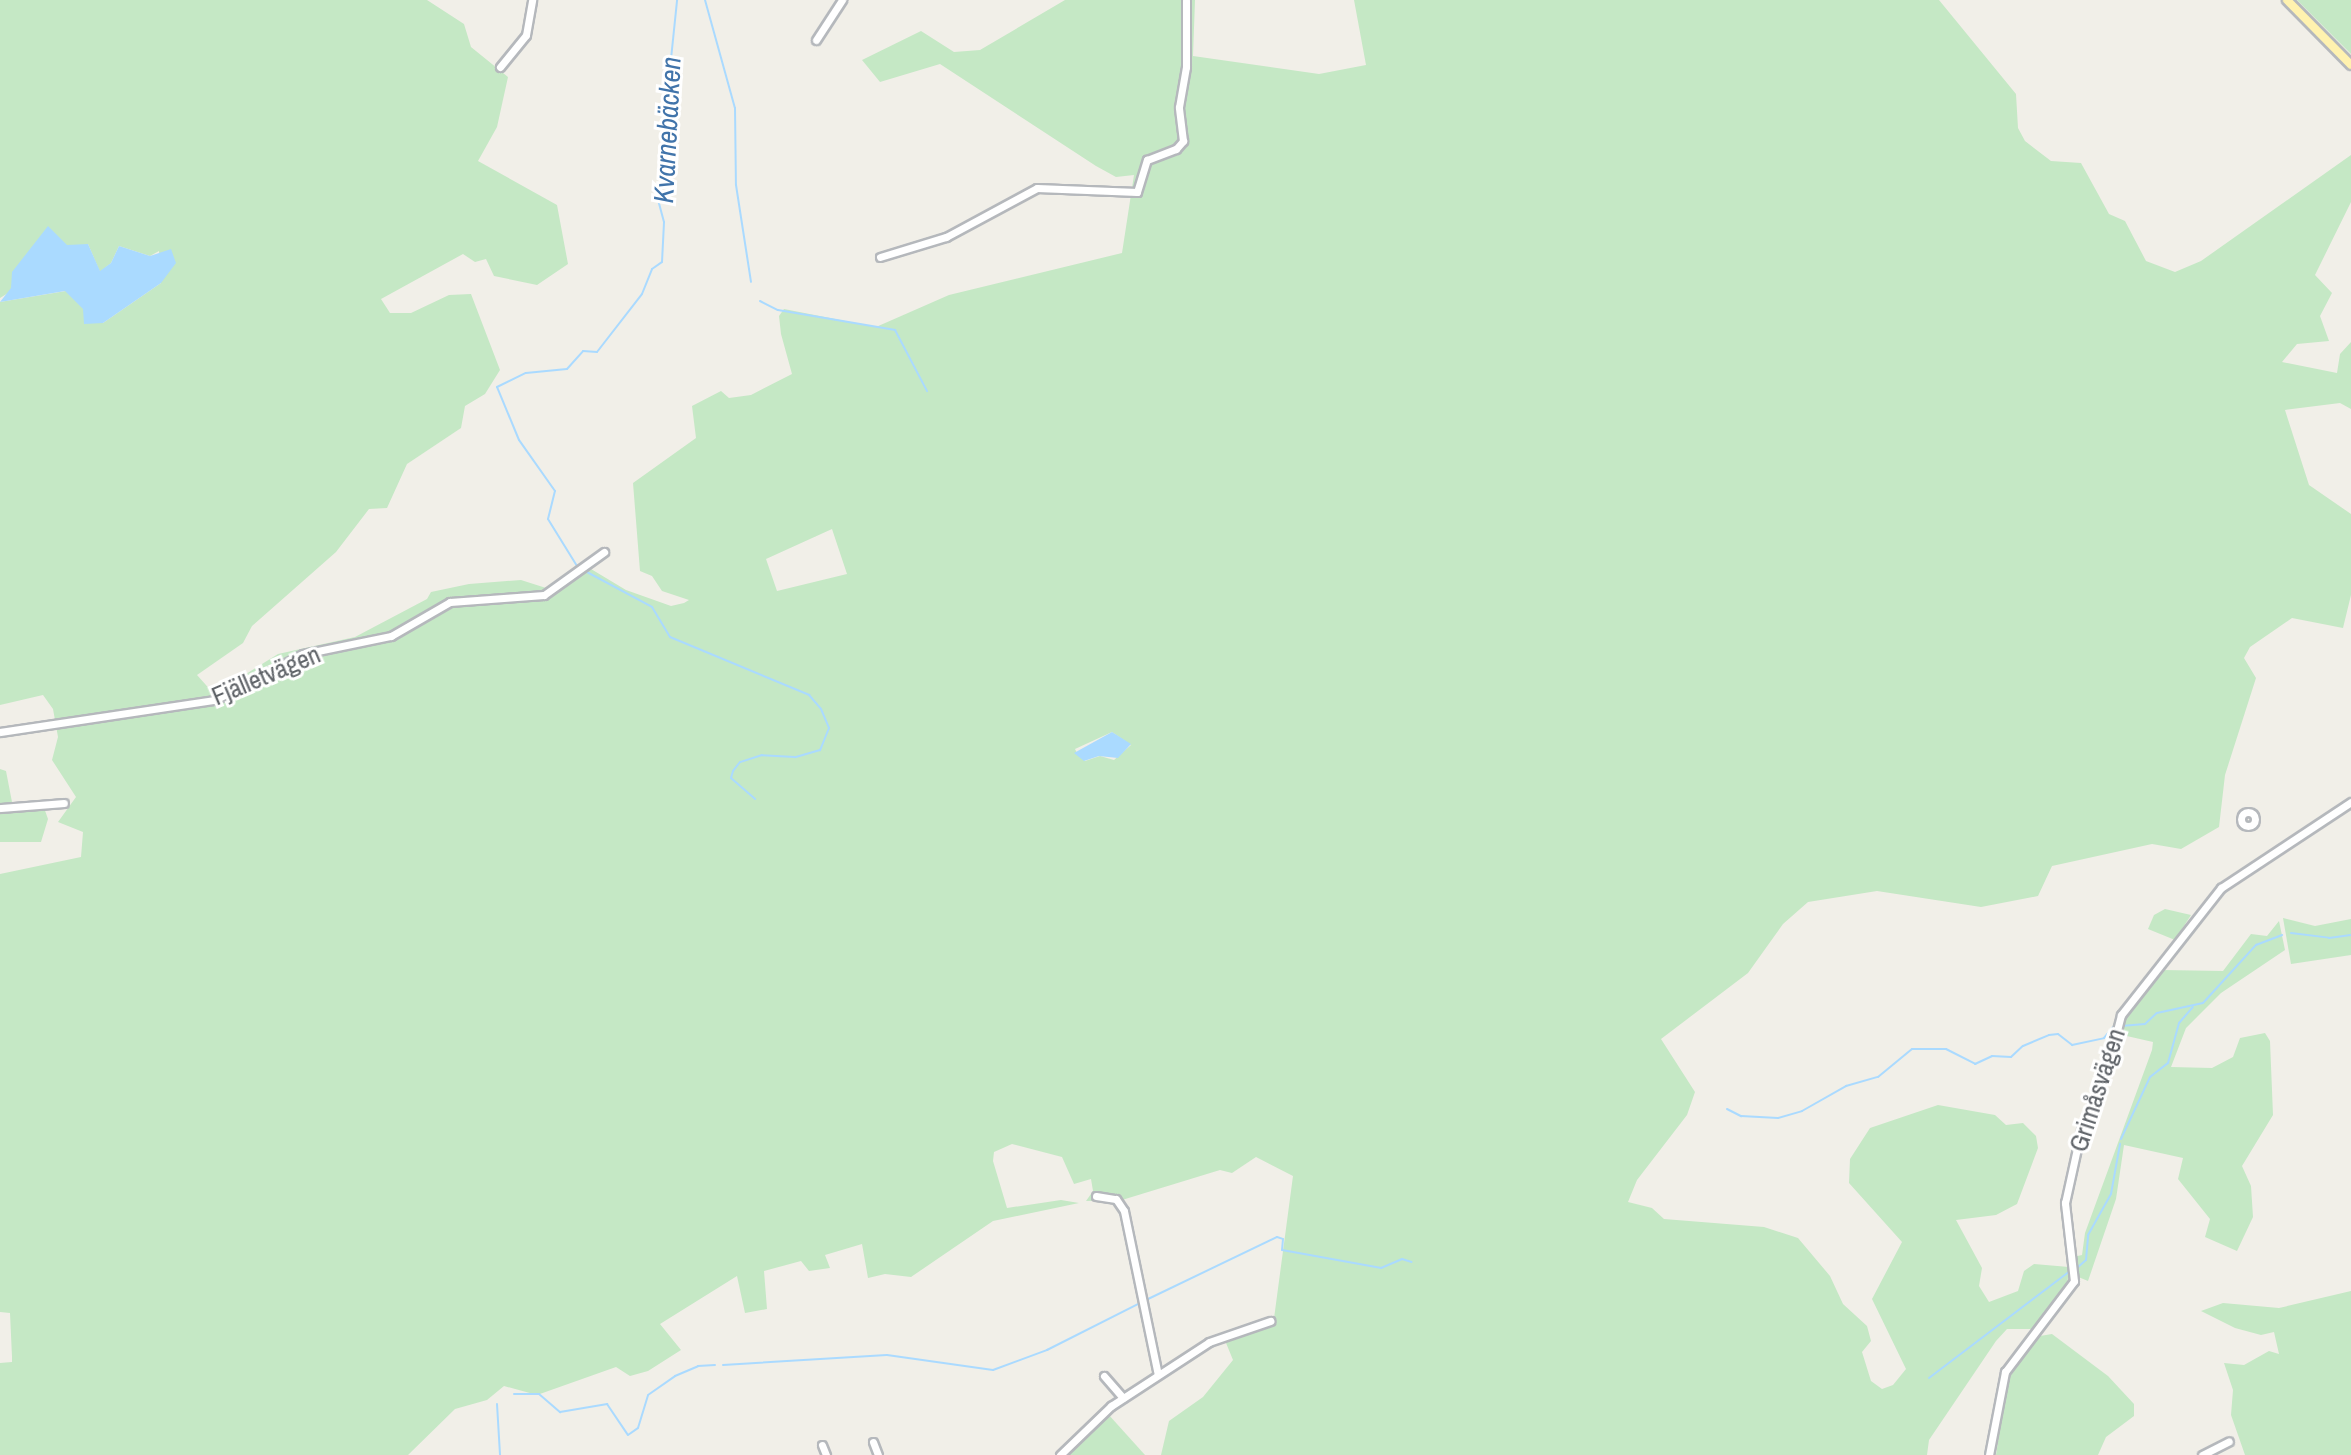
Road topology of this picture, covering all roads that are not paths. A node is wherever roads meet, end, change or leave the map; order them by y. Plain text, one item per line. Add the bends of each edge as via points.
1 (532, 0) edge
2 (842, 0) edge
3 (1186, 0) edge
4 (2287, 0) edge
5 (816, 40) dead end
6 (2351, 65) edge
7 (500, 67) dead end
8 (880, 257) dead end
9 (604, 552) dead end
10 (0, 732) edge
11 (2351, 802) edge
12 (64, 803) dead end
13 (0, 808) edge
14 (1096, 1196) dead end
15 (1270, 1321) dead end
16 (1158, 1375) junction
17 (1104, 1376) dead end
18 (1123, 1398) junction
19 (2229, 1441) dead end
20 (873, 1442) dead end
21 (822, 1445) dead end
22 (826, 1455) edge
23 (878, 1455) edge
24 (1060, 1455) edge
25 (1989, 1455) edge
26 (2202, 1455) edge

1 - 7 street via 526,35
2 - 5 street
3 - 8 street via 1186,67 1179,107 1183,141 1147,160 1137,192 1037,188 937,241
4 - 6 main road
9 - 10 street, Fjälletvägen via 544,595 450,602 391,636 303,654 215,700
11 - 25 street, Grimåsvägen via 2221,888 2121,1015 2107,1069 2081,1130 2065,1203 2074,1281 2008,1367
12 - 13 street
14 - 16 street via 1122,1205
15 - 16 street via 1221,1335
16 - 18 street
17 - 18 street
18 - 24 street
19 - 26 street
20 - 23 street
21 - 22 street

